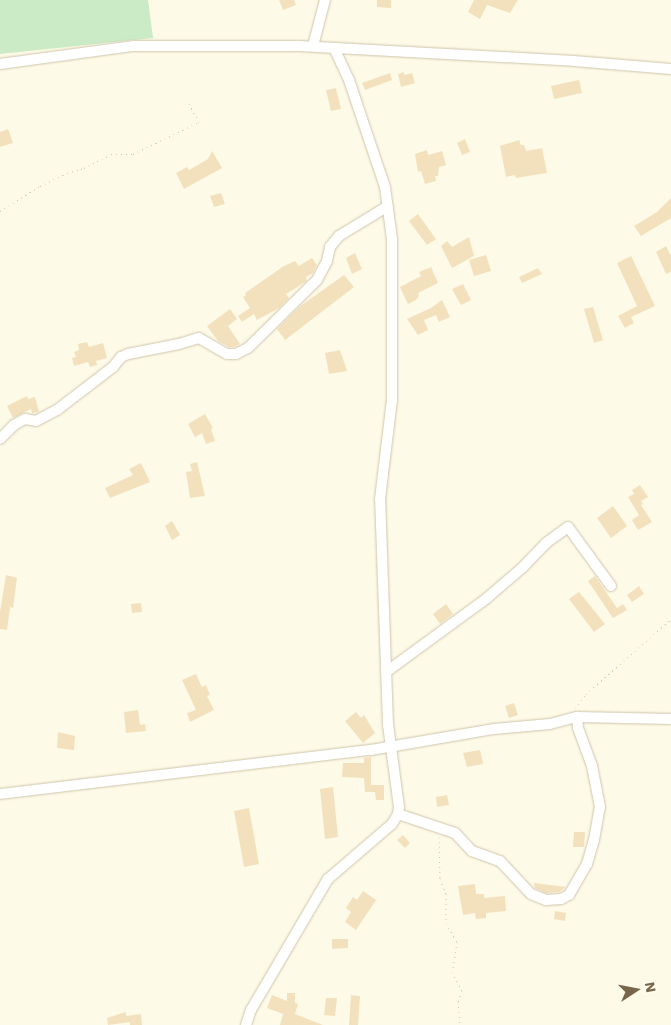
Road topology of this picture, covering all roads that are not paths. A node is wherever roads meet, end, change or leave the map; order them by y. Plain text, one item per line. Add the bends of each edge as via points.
1 (325, 0) edge
2 (313, 46) junction
3 (334, 48) junction
4 (0, 64) edge
5 (671, 69) edge
6 (388, 206) junction
7 (0, 439) edge
8 (610, 586) dead end
9 (386, 672) junction
10 (577, 717) junction
11 (671, 719) edge
12 (391, 746) junction
13 (0, 794) edge
14 (398, 814) junction
15 (246, 1025) edge

1 - 2 street
2 - 3 street
2 - 4 street via 134,46
3 - 5 street
3 - 6 street via 350,80 363,118
6 - 7 street via 339,236 330,247 317,280 248,348 227,354 200,338 128,354 57,410 36,421 26,419 14,424
6 - 9 street via 392,239 392,400 380,499
8 - 9 street via 568,527 480,603
9 - 12 street
10 - 11 street
10 - 12 street via 550,724 494,729
10 - 14 street via 600,807 587,864 569,895 546,900 531,894 500,861 472,851 455,834
12 - 13 street
12 - 14 street
14 - 15 street via 392,824 328,879

